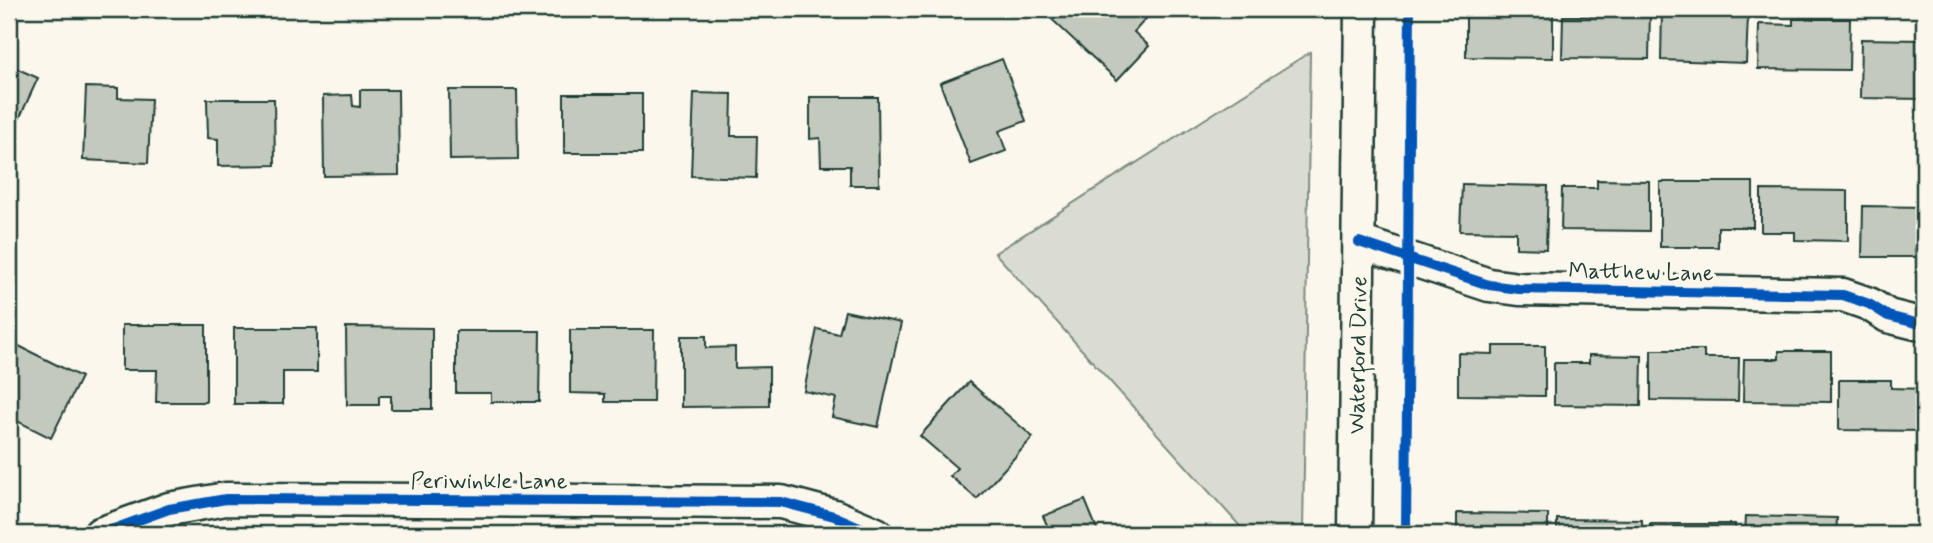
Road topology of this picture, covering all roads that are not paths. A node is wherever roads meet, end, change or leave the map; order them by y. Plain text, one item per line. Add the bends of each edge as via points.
1 (1361, 9) edge
2 (1359, 242) junction
3 (1924, 323) edge
4 (100, 534) edge
5 (876, 534) edge
6 (1355, 534) edge

1 - 2 street, Waterford Drive
2 - 3 street, Matthew Lane via 1489,285 1843,295 1888,316
2 - 6 street, Waterford Drive
4 - 5 street, Periwinkle Lane via 169,509 226,499 780,502 834,516

